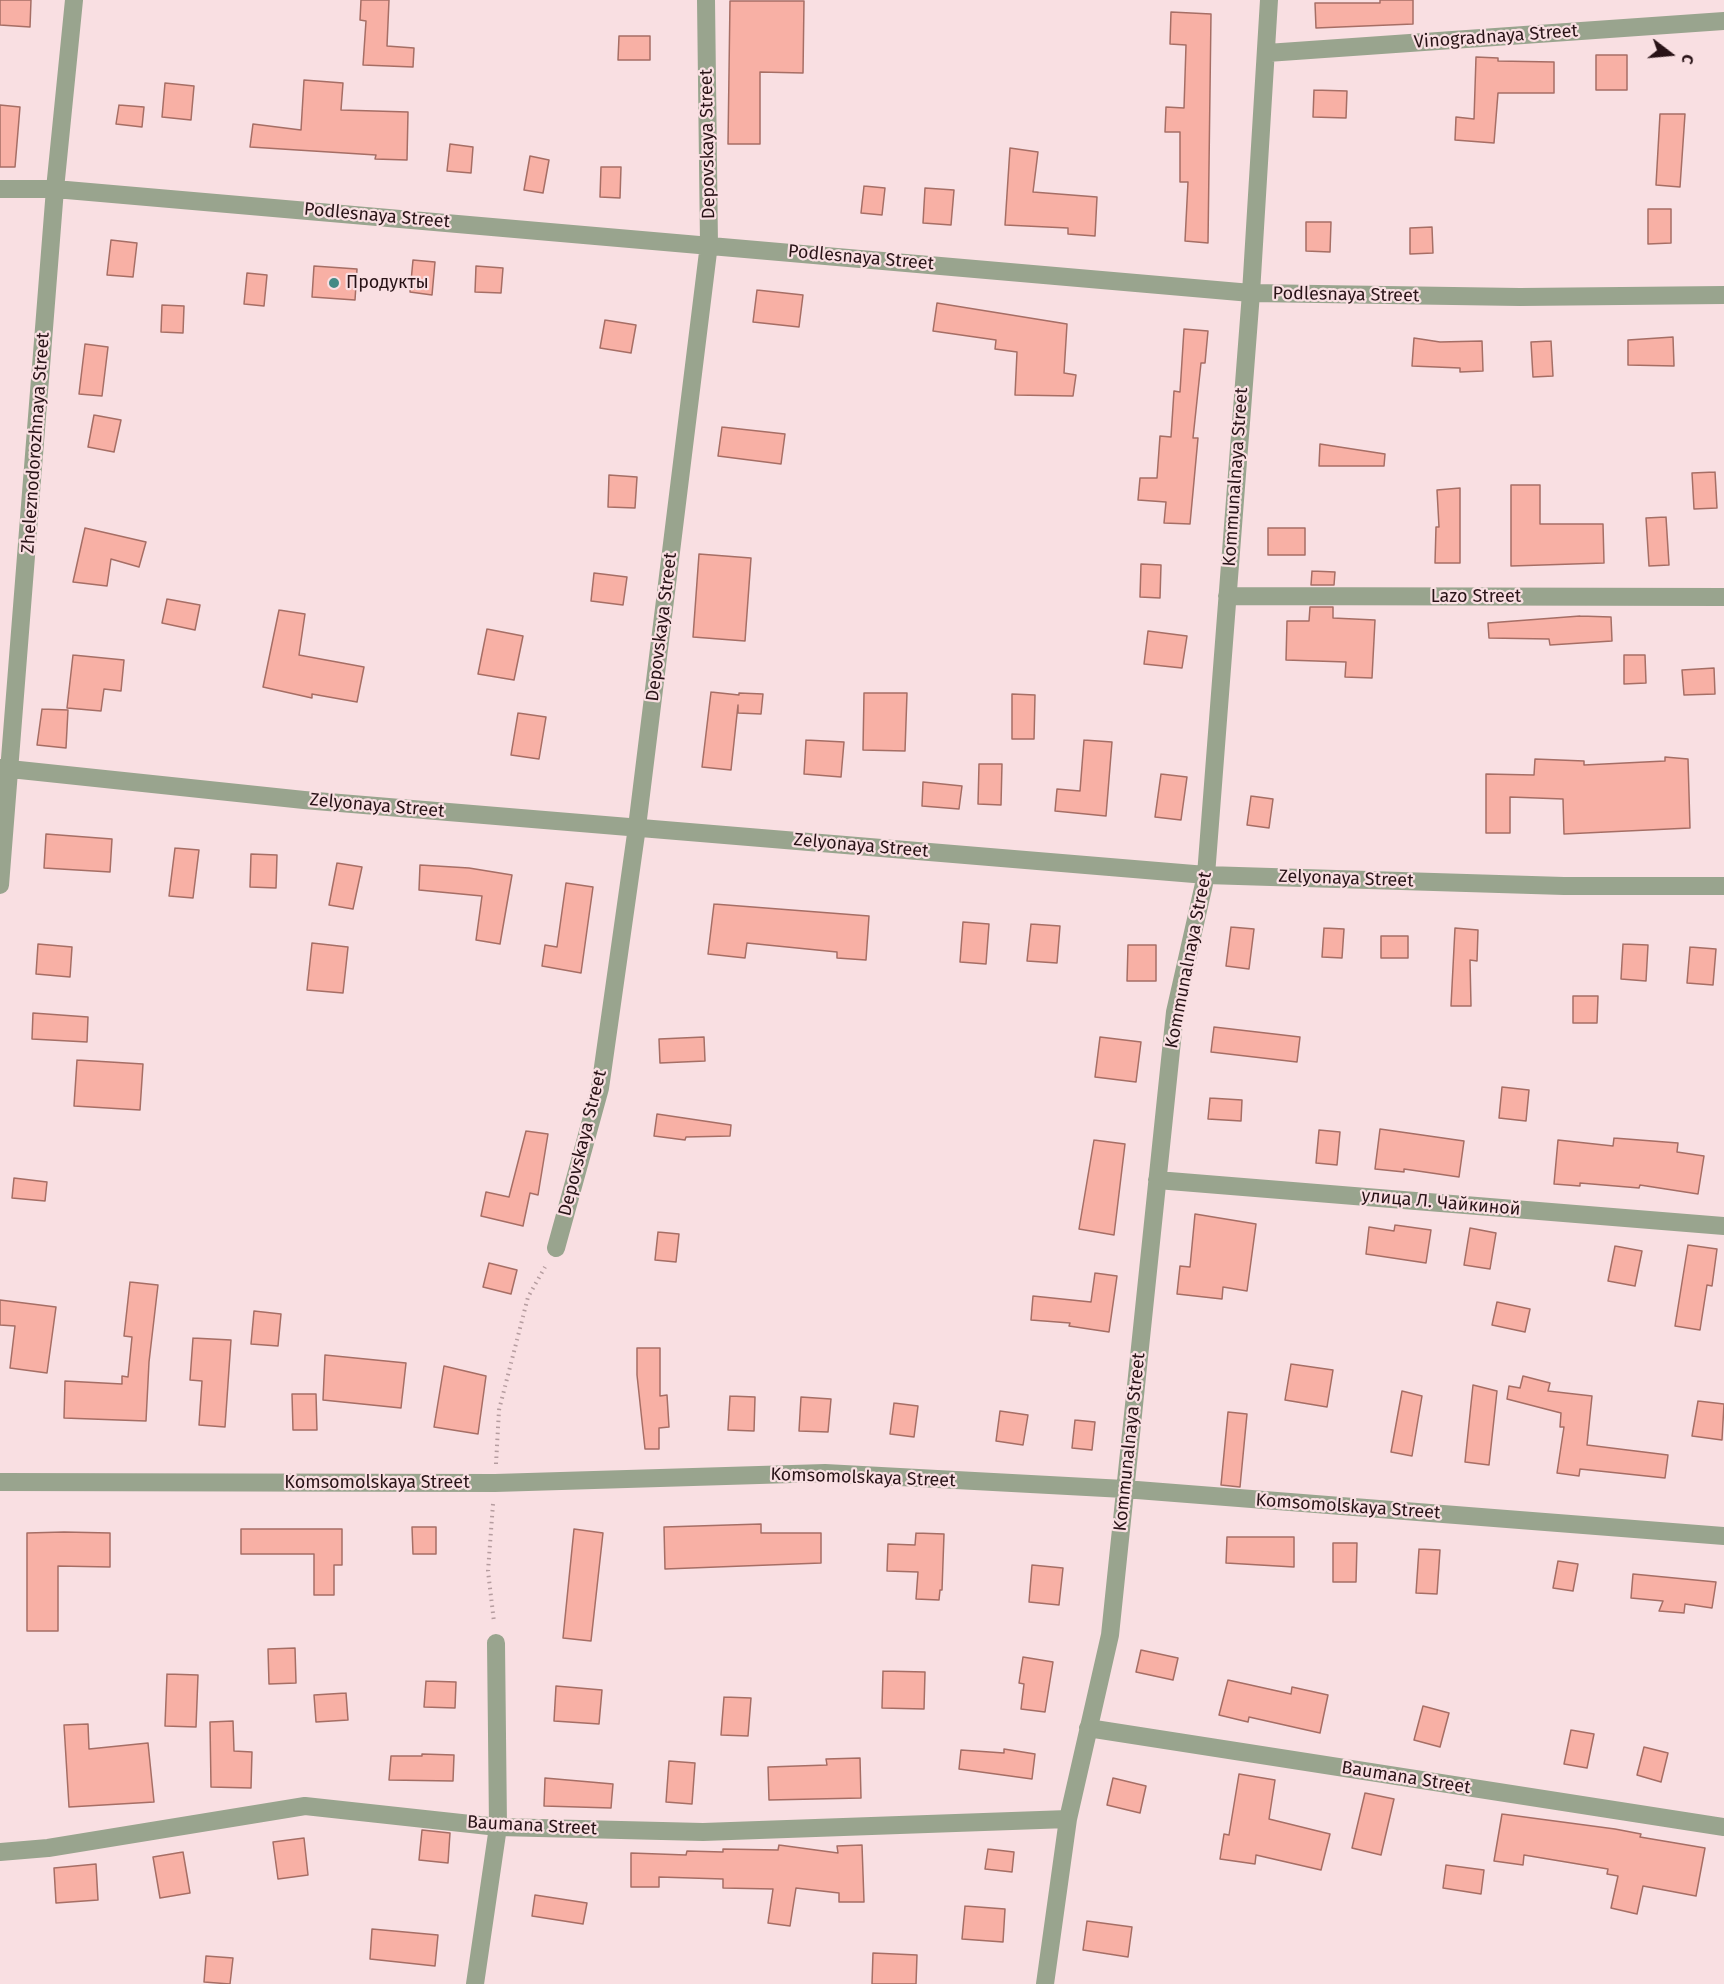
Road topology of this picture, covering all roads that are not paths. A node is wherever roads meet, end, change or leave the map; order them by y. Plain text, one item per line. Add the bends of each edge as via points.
1 (74, 0) edge
2 (706, 0) edge
3 (1269, 0) edge
4 (1724, 21) edge
5 (1267, 53) junction
6 (0, 189) edge
7 (55, 189) junction
8 (709, 244) junction
9 (1251, 293) junction
10 (1724, 295) edge
11 (1227, 596) junction
12 (1724, 597) edge
13 (6, 768) edge
14 (637, 827) junction
15 (1206, 875) junction
16 (0, 885) edge
17 (1724, 886) edge
18 (1157, 1180) junction
19 (1724, 1227) edge
20 (556, 1248) road end
21 (0, 1482) edge
22 (1124, 1489) junction
23 (1724, 1536) edge
24 (496, 1644) road end
25 (1088, 1728) junction
26 (1068, 1819) junction
27 (498, 1827) junction
28 (1724, 1827) edge
29 (0, 1852) edge
30 (475, 1984) edge
31 (1045, 1984) edge

1 - 7 street, Zheleznodorozhnaya Street
2 - 8 street, Depovskaya Street
3 - 5 street, Kommunalnaya Street
4 - 5 street, Vinogradnaya Street
5 - 9 street, Kommunalnaya Street
6 - 7 street, Podlesnaya Street
7 - 8 street, Podlesnaya Street
7 - 13 street, Zheleznodorozhnaya Street
8 - 9 street, Podlesnaya Street
8 - 14 street, Depovskaya Street
9 - 10 street, Podlesnaya Street
9 - 11 street, Kommunalnaya Street
11 - 12 street, Lazo Street
11 - 15 street, Kommunalnaya Street
13 - 14 street, Zelyonaya Street via 304,800
13 - 16 street, Zheleznodorozhnaya Street
14 - 15 street, Zelyonaya Street
14 - 20 street, Depovskaya Street via 600,1088
15 - 17 street, Zelyonaya Street via 1564,886
15 - 18 street, Kommunalnaya Street via 1175,1012
18 - 19 street, улица Л. Чайкиной
18 - 22 street, Kommunalnaya Street
21 - 22 street, Komsomolskaya Street via 495,1483 825,1473
22 - 23 street, Komsomolskaya Street
22 - 25 street, Kommunalnaya Street via 1110,1635
24 - 27 street
25 - 26 street, Kommunalnaya Street
25 - 28 street, Baumana Street
26 - 27 street, Baumana Street via 703,1832
26 - 31 street, Kommunalnaya Street
27 - 29 street, Baumana Street via 305,1806 48,1848
27 - 30 street

